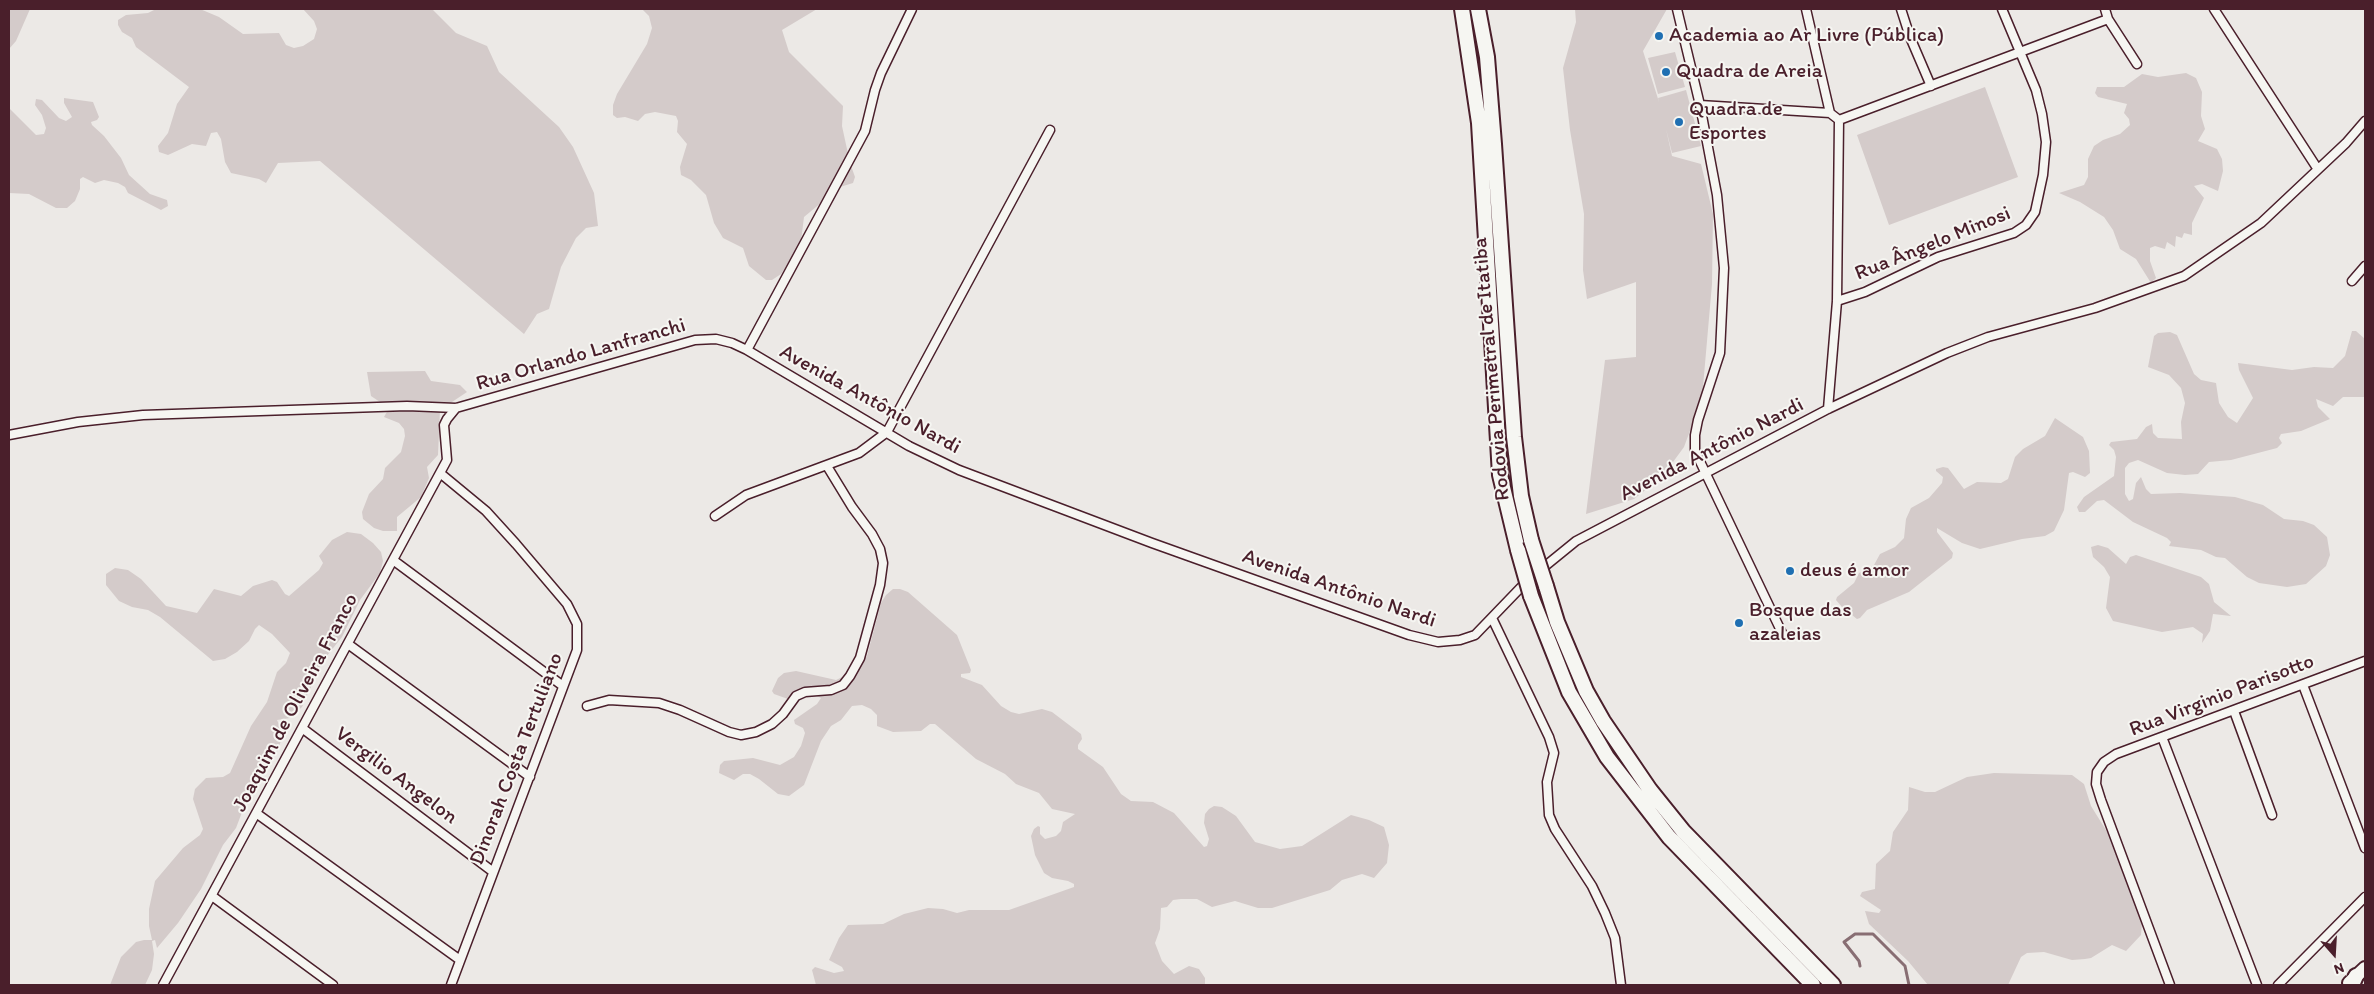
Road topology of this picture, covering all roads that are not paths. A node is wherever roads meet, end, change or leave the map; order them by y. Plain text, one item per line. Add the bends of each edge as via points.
1 (912, 9) edge
2 (1462, 9) edge
3 (1478, 9) edge
4 (1677, 9) edge
5 (1806, 9) edge
6 (1901, 9) edge
7 (2002, 9) edge
8 (2105, 9) edge
9 (2214, 9) edge
10 (2108, 19) junction
11 (2019, 52) junction
12 (2137, 64) dead end
13 (1931, 86) junction
14 (1700, 105) junction
15 (1830, 113) junction
16 (1839, 120) junction
17 (2365, 122) edge
18 (1050, 130) dead end
19 (2317, 168) junction
20 (2365, 266) edge
21 (2352, 281) dead end
22 (1836, 300) junction
23 (747, 350) junction
24 (456, 408) junction
25 (1828, 409) junction
26 (887, 432) junction
27 (9, 435) edge
28 (827, 466) junction
29 (440, 473) junction
30 (1705, 473) junction
31 (715, 516) dead end
32 (393, 560) junction
33 (1492, 618) junction
34 (1784, 635) dead end
35 (348, 644) junction
36 (2365, 661) edge
37 (2303, 685) junction
38 (563, 686) junction
39 (588, 706) dead end
40 (2234, 711) junction
41 (302, 728) junction
42 (2162, 737) junction
43 (530, 777) junction
44 (256, 813) junction
45 (2272, 815) dead end
46 (2365, 848) edge
47 (492, 871) junction
48 (212, 896) junction
49 (2365, 897) edge
50 (460, 960) junction
51 (167, 984) edge
52 (333, 985) edge
53 (451, 985) edge
54 (1622, 985) edge
55 (1813, 985) edge
56 (1832, 985) edge
57 (2170, 985) edge
58 (2257, 985) edge
59 (2278, 985) edge

1 - 23 street, Avenida Antônio Nardi via 878,82 865,131
2 - 55 highway, Rodovia Perimetral de Itatiba, bridge via 1479,123 1500,475 1531,596 1569,692 1608,757 1670,838
3 - 56 highway, Rodovia Perimetral de Itatiba, bridge via 1487,57 1521,496 1556,622 1586,691 1650,790 1683,831
4 - 14 street
5 - 15 street
6 - 13 street
7 - 11 street, Rua Ângelo Minosi
8 - 10 street
9 - 19 street
10 - 11 street
10 - 12 street
11 - 13 street
11 - 22 street, Rua Ângelo Minosi via 2036,90 2046,142 2039,203 2026,225 2014,233 1938,257 1865,292
13 - 16 street
14 - 15 street
14 - 30 street via 1717,195 1724,268 1720,352 1695,434 1695,451
15 - 16 street
16 - 22 street
17 - 19 street, Avenida Antônio Nardi
18 - 26 street
19 - 25 street, Avenida Antônio Nardi via 2260,223 2184,276 2095,308 1988,337
20 - 21 street
22 - 25 street
23 - 24 street, Rua Orlando Lanfranchi via 716,339 696,340
23 - 26 street, Avenida Antônio Nardi
24 - 27 street, Rua Orlando Lanfranchi via 407,406 143,415 78,422
24 - 29 street, Joaquim de Oliveira Franco via 447,418 447,460
25 - 30 street, Avenida Antônio Nardi
26 - 28 street via 859,453
26 - 33 street, Avenida Antônio Nardi via 959,470 1409,635 1438,642 1460,640 1475,635
28 - 31 street via 746,495
28 - 39 street via 872,534 883,562 860,658 842,685 796,696 772,724 741,735 659,703 608,700
29 - 32 street, Joaquim de Oliveira Franco
29 - 38 street, Dinorah Costa Tertuliano via 486,511 567,604 577,624 577,650
30 - 33 street, Avenida Antônio Nardi via 1576,541 1528,580
30 - 34 street
32 - 35 street, Joaquim de Oliveira Franco
32 - 38 street
33 - 54 street via 1549,737 1554,753 1547,782 1549,815 1605,913 1615,938
35 - 41 street, Joaquim de Oliveira Franco
35 - 43 street
36 - 37 street, Rua Virginio Parisotto
37 - 40 street, Rua Virginio Parisotto
37 - 46 street
38 - 43 street, Dinorah Costa Tertuliano
40 - 42 street, Rua Virginio Parisotto
40 - 45 street
41 - 44 street, Joaquim de Oliveira Franco
41 - 47 street, Vergilio Angelon
42 - 57 street, Rua Virginio Parisotto via 2116,754 2104,762 2096,784
42 - 58 street
43 - 47 street, Dinorah Costa Tertuliano
44 - 48 street, Joaquim de Oliveira Franco
44 - 50 street
47 - 50 street, Dinorah Costa Tertuliano
48 - 51 street, Joaquim de Oliveira Franco
48 - 52 street
49 - 59 street
50 - 53 street, Dinorah Costa Tertuliano

